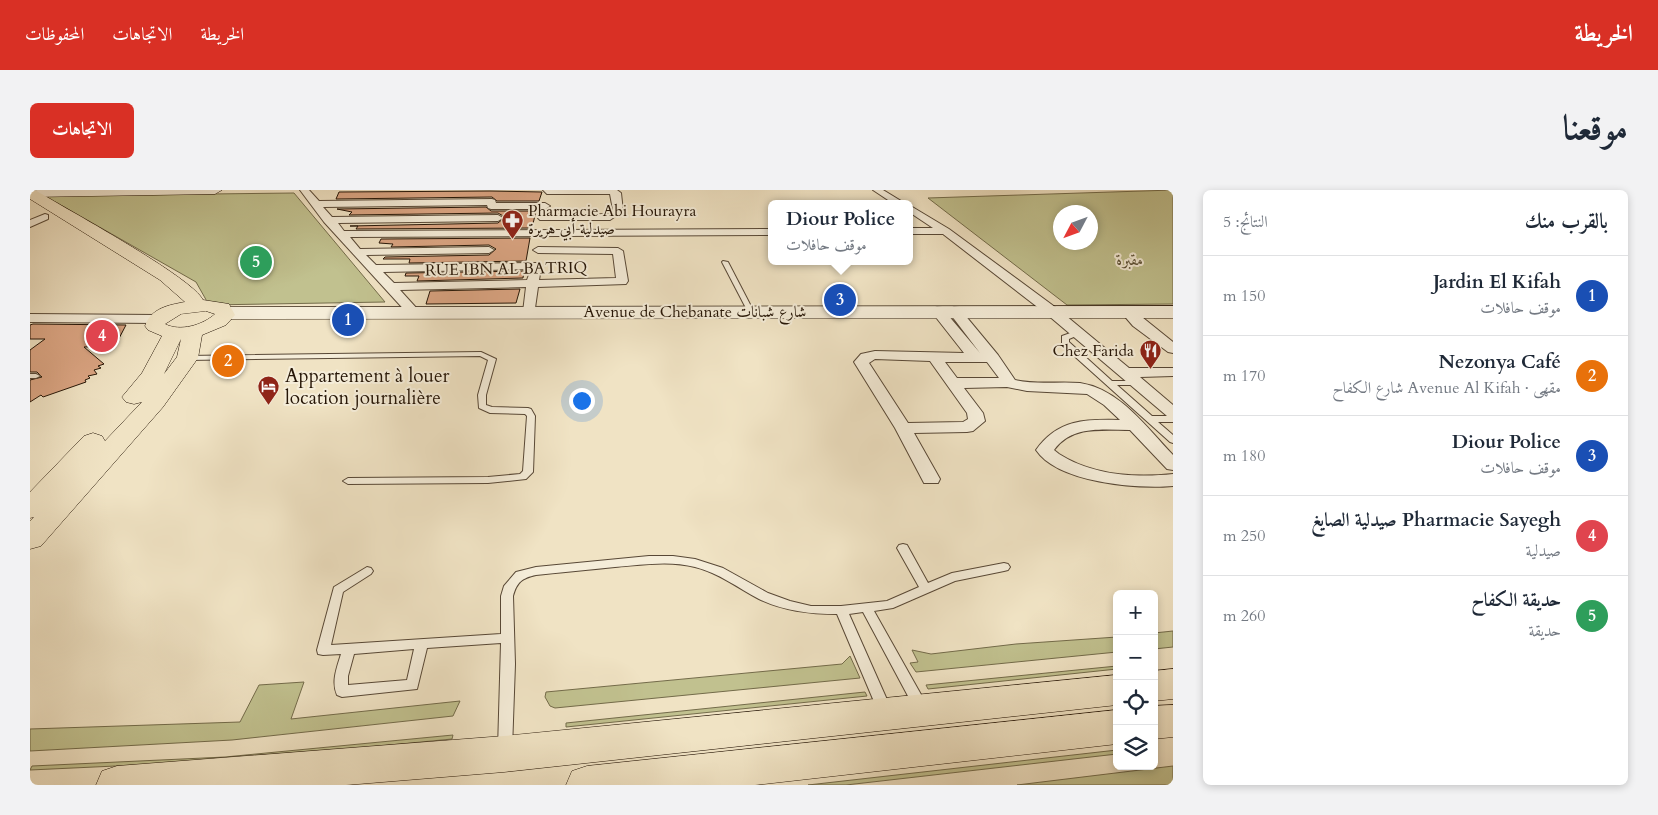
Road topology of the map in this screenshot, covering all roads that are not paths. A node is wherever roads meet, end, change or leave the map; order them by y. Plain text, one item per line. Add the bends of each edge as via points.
1 (185, 190) edge
2 (215, 190) edge
3 (304, 190) edge
4 (421, 190) edge
5 (497, 190) edge
6 (877, 190) edge
7 (547, 191) edge
8 (40, 194) edge
9 (894, 200) edge
10 (412, 203) junction
11 (314, 204) junction
12 (491, 204) junction
13 (545, 206) junction
14 (913, 211) edge
15 (446, 214) junction
16 (45, 217) junction
17 (486, 218) junction
18 (543, 218) junction
19 (403, 219) junction
20 (328, 220) junction
21 (497, 222) junction
22 (30, 224) edge
23 (913, 231) edge
24 (945, 231) junction
25 (768, 232) edge
26 (541, 233) junction
27 (341, 234) junction
28 (436, 234) junction
29 (489, 250) junction
30 (538, 250) junction
31 (357, 252) junction
32 (725, 262) dead end
33 (536, 266) junction
34 (483, 267) junction
35 (373, 269) junction
36 (532, 284) junction
37 (392, 287) junction
38 (196, 305) junction
39 (946, 311) junction
40 (414, 312) junction
41 (529, 312) junction
42 (751, 312) junction
43 (1054, 312) junction
44 (1127, 312) junction
45 (1173, 312) edge
46 (224, 316) junction
47 (30, 318) edge
48 (175, 323) junction
49 (1079, 333) junction
50 (1173, 349) edge
51 (934, 357) junction
52 (975, 357) junction
53 (186, 358) junction
54 (993, 358) junction
55 (1173, 372) edge
56 (1133, 378) junction
57 (1006, 382) junction
58 (1108, 382) junction
59 (953, 384) junction
60 (1173, 413) edge
61 (1173, 419) edge
62 (1142, 422) junction
63 (903, 428) junction
64 (1173, 440) edge
65 (1173, 465) edge
66 (931, 479) dead end
67 (1173, 480) edge
68 (348, 481) dead end
69 (30, 509) edge
70 (30, 539) edge
71 (903, 548) dead end
72 (1004, 567) dead end
73 (367, 572) dead end
74 (926, 589) junction
75 (866, 607) junction
76 (840, 610) junction
77 (508, 638) junction
78 (422, 644) junction
79 (349, 649) junction
80 (1173, 684) edge
81 (1158, 686) edge
82 (1113, 690) edge
83 (905, 712) junction
84 (1173, 721) edge
85 (1158, 723) edge
86 (1113, 727) edge
87 (504, 754) junction
88 (117, 785) edge
89 (587, 785) edge

1 - 2 street
1 - 8 street
3 - 11 street
4 - 10 street
5 - 12 street
6 - 9 street
7 - 13 street
7 - 18 street via 612,191 616,193 618,211 610,217
8 - 16 main road
8 - 38 main road via 166,276 192,296
10 - 11 street
10 - 12 street
10 - 19 street
11 - 20 street
12 - 13 street
12 - 17 street
13 - 18 street
14 - 24 street
15 - 17 street
15 - 19 street
15 - 28 street
16 - 22 street
16 - 48 main road via 150,280 174,300
17 - 21 street
18 - 26 street
19 - 20 street
20 - 27 street
21 - 26 street
21 - 28 street
21 - 29 street
23 - 24 street
24 - 43 street
25 - 26 street
26 - 30 street
27 - 28 street
27 - 31 street
29 - 31 street
29 - 34 street
30 - 33 street
30 - 36 street, RUE IBN AL BATRIQ via 618,251 622,281
31 - 35 street
32 - 42 lane
33 - 34 street
33 - 36 street
34 - 35 street
35 - 37 street
36 - 37 street, RUE IBN AL BATRIQ
36 - 41 street
37 - 40 street
38 - 46 main road via 222,308
38 - 48 main road
39 - 42 street, Avenue de Chebanate شارع شبانات
39 - 43 street, Avenue de Chebanate شارع شبانات
39 - 52 street
39 - 54 street
40 - 41 street, Avenue de Chebanate شارع شبانات
40 - 46 street, Avenue de Chebanate شارع شبانات
41 - 42 street, Avenue de Chebanate شارع شبانات
43 - 44 street, Avenue de Chebanate شارع شبانات
43 - 49 street
44 - 45 street, Avenue de Chebanate شارع شبانات
44 - 50 street
46 - 48 main road via 214,324
47 - 48 street
48 - 53 main road
48 - 69 main road via 152,376
49 - 56 street
49 - 58 lane via 1065,338 1065,343
51 - 52 street
51 - 59 street
51 - 63 street via 875,355 861,362
52 - 54 street
53 - 68 lane via 480,354 492,359 482,406 490,410 528,411 531,416 528,472 523,477
53 - 70 main road via 155,402
54 - 57 street via 1005,374
55 - 56 street
56 - 58 lane
56 - 60 street
57 - 59 street
57 - 62 street via 1027,388 1093,390
58 - 62 lane
59 - 63 street via 975,413 977,421 974,425
61 - 62 lane
62 - 64 lane
62 - 65 street
62 - 67 street via 1070,427 1055,436 1045,450 1052,459 1112,480
63 - 66 street
71 - 74 lane
72 - 74 lane via 966,573
73 - 79 lane via 338,590 323,650
74 - 75 lane via 889,604
75 - 76 lane
75 - 83 lane
76 - 77 lane via 810,610 788,605 764,596 719,571 695,563 649,560 520,575 510,586 507,596
76 - 83 lane
77 - 78 lane
77 - 87 lane
78 - 79 lane
78 - 79 lane via 412,684 342,691 341,676
80 - 81 main road
82 - 83 main road
83 - 87 main road
84 - 85 main road
86 - 89 main road
87 - 88 main road

